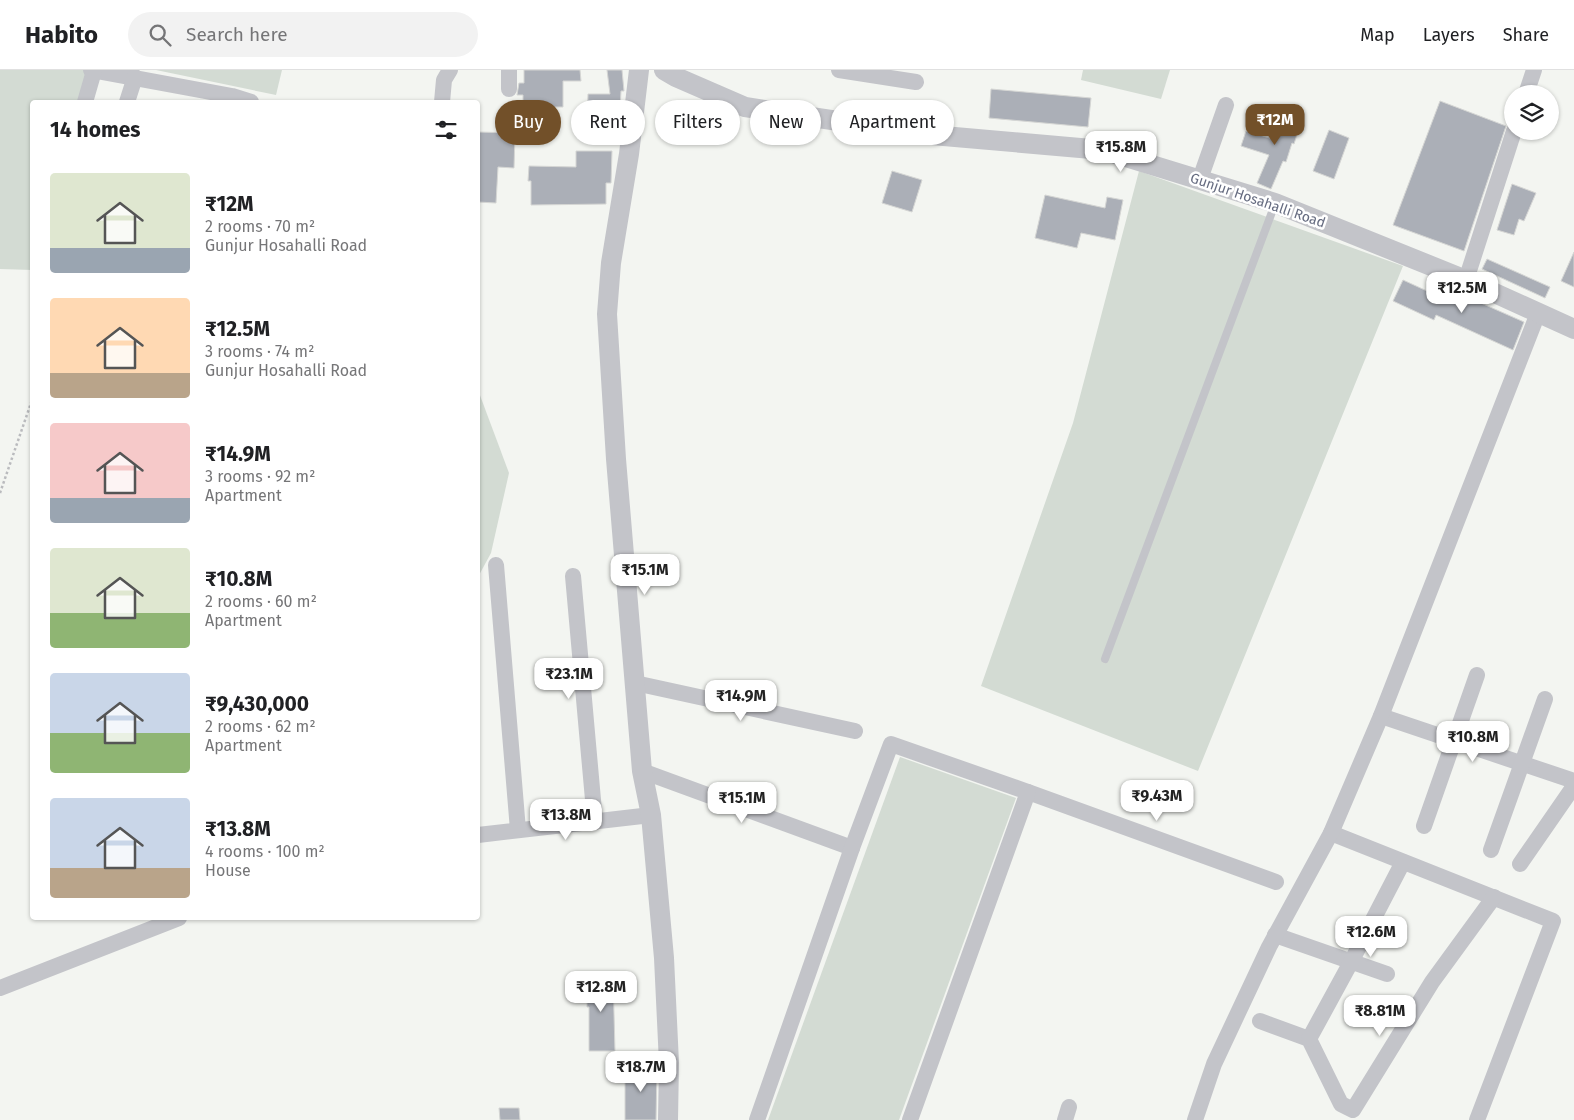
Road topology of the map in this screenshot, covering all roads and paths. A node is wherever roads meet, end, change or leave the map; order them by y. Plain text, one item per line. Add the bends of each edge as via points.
1 (450, 70) edge
2 (509, 70) edge
3 (639, 70) edge
4 (839, 70) edge
5 (1534, 70) edge
6 (93, 71) edge
7 (677, 72) edge
8 (867, 72) edge
9 (134, 77) junction
10 (916, 82) dead end
11 (1529, 85) edge
12 (509, 89) dead end
13 (86, 100) edge
14 (128, 100) edge
15 (245, 100) edge
16 (442, 100) edge
17 (1226, 105) dead end
18 (1511, 140) edge
19 (1200, 179) junction
20 (1275, 203) junction
21 (1466, 280) junction
22 (1538, 313) junction
23 (1574, 329) edge
24 (30, 406) edge
25 (0, 492) edge
26 (496, 565) dead end
27 (573, 576) dead end
28 (1105, 659) dead end
29 (1477, 675) dead end
30 (635, 682) junction
31 (1545, 699) dead end
32 (1381, 716) junction
33 (855, 732) dead end
34 (1454, 740) junction
35 (1522, 763) junction
36 (642, 771) junction
37 (1574, 781) edge
38 (1574, 786) edge
39 (1028, 792) junction
40 (651, 815) junction
41 (595, 822) junction
42 (1424, 826) dead end
43 (518, 830) junction
44 (1331, 833) junction
45 (480, 835) edge
46 (852, 848) junction
47 (1491, 850) dead end
48 (1403, 862) junction
49 (1520, 864) dead end
50 (1276, 882) dead end
51 (1494, 897) junction
52 (174, 920) edge
53 (1275, 935) junction
54 (1351, 962) junction
55 (1387, 974) dead end
56 (0, 988) edge
57 (1260, 1022) dead end
58 (1309, 1039) junction
59 (668, 1120) edge
60 (757, 1120) edge
61 (910, 1120) edge
62 (1195, 1120) edge
63 (1477, 1120) edge

1 - 16 street via 444,80
2 - 12 street
3 - 30 street via 611,263 607,314
4 - 8 street
5 - 11 street
6 - 9 street
6 - 13 street
7 - 19 street, Gunjur Hosahalli Road via 745,107 932,135 1103,150
8 - 10 street
9 - 14 street
9 - 15 street
17 - 19 street
18 - 21 street
19 - 20 street, Gunjur Hosahalli Road
20 - 21 street, Gunjur Hosahalli Road
20 - 28 lane
21 - 22 street, Gunjur Hosahalli Road
22 - 23 street, Gunjur Hosahalli Road
22 - 32 street
24 - 25 path
26 - 43 street
27 - 41 street
29 - 34 street
30 - 33 street
30 - 36 street
31 - 35 street
32 - 34 street
32 - 44 street
34 - 35 street
34 - 42 street
35 - 37 street
35 - 47 street
36 - 40 street
36 - 46 street
38 - 49 street
39 - 46 street via 891,744
39 - 50 street
39 - 61 street
40 - 41 street
40 - 59 street via 664,958
41 - 43 street
43 - 45 street
44 - 48 street
44 - 53 street
46 - 60 street
48 - 51 street
48 - 54 street
51 - 58 street via 1432,982 1353,1110 1341,1104
51 - 63 street via 1553,921
52 - 56 street
53 - 54 street
53 - 62 street via 1214,1064
54 - 55 street
54 - 58 street
57 - 58 street

